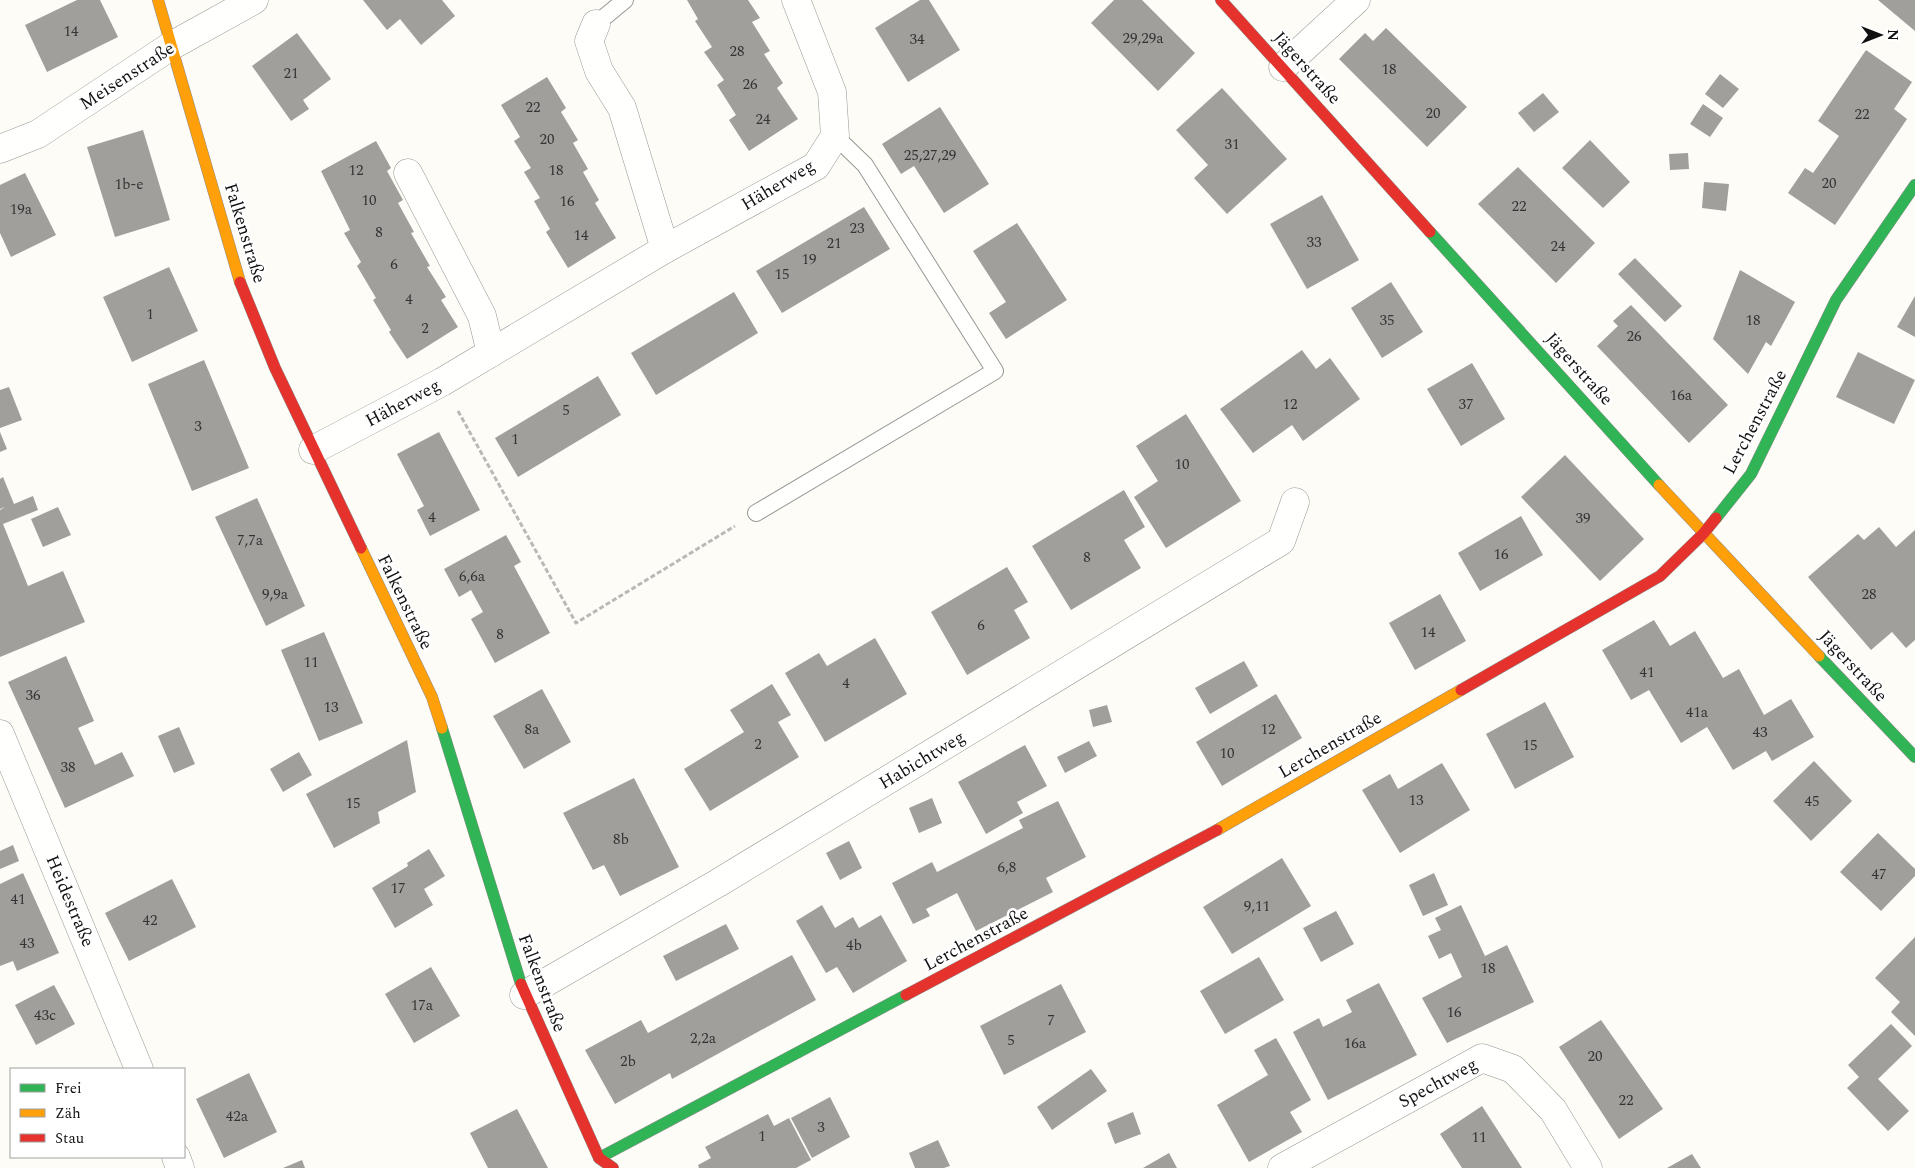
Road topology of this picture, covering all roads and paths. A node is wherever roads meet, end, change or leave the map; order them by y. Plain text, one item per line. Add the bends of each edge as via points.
1 (158, 0) edge
2 (254, 0) edge
3 (625, 0) edge
4 (796, 0) edge
5 (1221, 0) edge
6 (1356, 0) edge
7 (596, 24) joint
8 (171, 46) junction
9 (1283, 67) junction
10 (836, 136) junction
11 (0, 149) edge
12 (408, 173) dead end
13 (1915, 185) edge
14 (665, 249) junction
15 (491, 353) junction
16 (442, 382) junction
17 (314, 450) junction
18 (1295, 502) dead end
19 (756, 512) joint
20 (1703, 534) junction
21 (0, 734) edge
22 (1915, 758) edge
23 (524, 995) junction
24 (139, 1068) edge
25 (599, 1158) junction
26 (612, 1168) edge
27 (1282, 1168) edge
28 (1588, 1168) edge

1 - 8 street, Falkenstraße
2 - 8 street, Meisenstraße
3 - 7 lane
4 - 10 street via 832,92
5 - 9 street, Jägerstraße
6 - 9 street
7 - 14 street via 589,41 598,72 622,108
8 - 11 street, Meisenstraße via 38,134
8 - 17 street, Falkenstraße via 242,287 275,368
9 - 20 street, Jägerstraße
10 - 14 street, Häherweg via 816,166
10 - 19 lane via 865,165 995,371
12 - 15 street via 482,316
13 - 20 street, Lerchenstraße via 1836,300 1751,474
14 - 15 street, Häherweg
15 - 16 street, Häherweg
16 - 17 street, Häherweg
16 - 19 path via 576,623
17 - 23 street, Falkenstraße via 432,697
18 - 23 street, Habichtweg via 1282,541 718,883
20 - 22 street, Jägerstraße
20 - 25 street, Lerchenstraße via 1660,576 1203,838
21 - 24 street, Heidestraße
23 - 25 street, Falkenstraße
25 - 26 street, Falkenstraße
27 - 28 street, Spechtweg via 1482,1058 1512,1069 1553,1110

